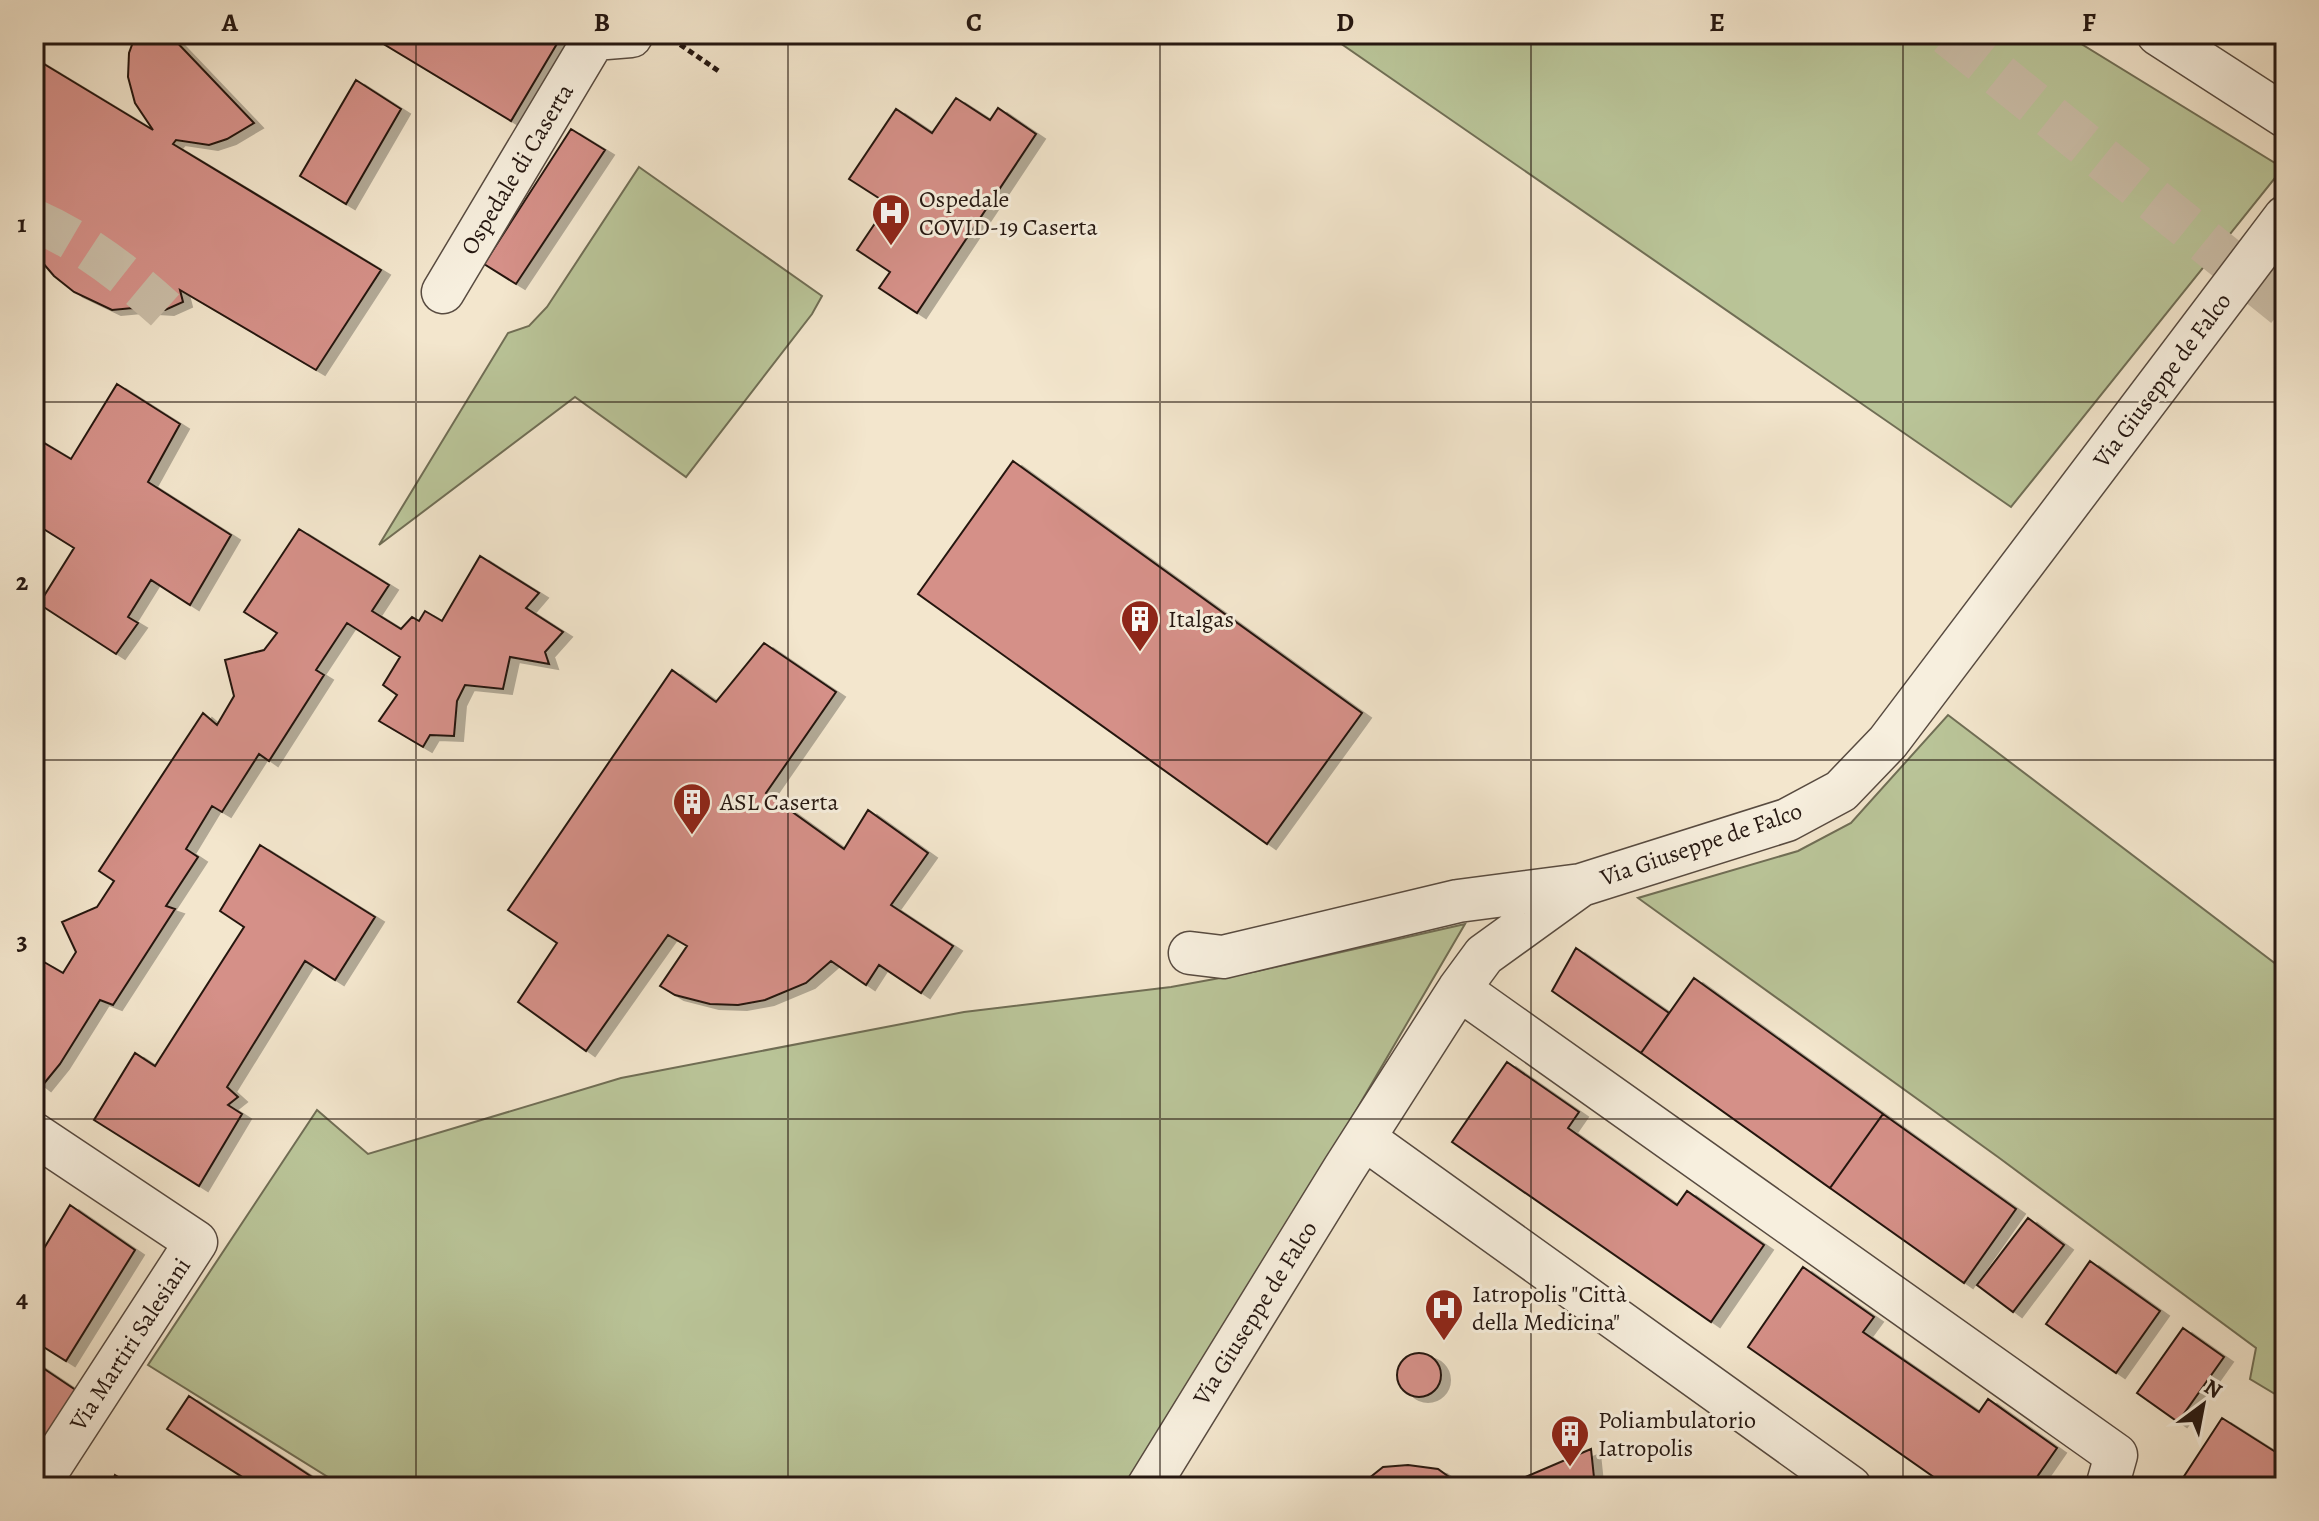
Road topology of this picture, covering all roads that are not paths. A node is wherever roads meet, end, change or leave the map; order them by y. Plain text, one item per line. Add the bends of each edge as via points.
1 (632, 34) edge
2 (2158, 34) edge
3 (2285, 116) edge
4 (2285, 217) edge
5 (443, 292) dead end
6 (1581, 885) junction
7 (1190, 953) dead end
8 (1459, 989) junction
9 (34, 1134) edge
10 (1365, 1139) junction
11 (37, 1487) edge
12 (1148, 1487) edge
13 (1850, 1487) edge
14 (2107, 1487) edge

1 - 5 street, Ospedale di Caserta via 594,39
2 - 3 street
4 - 6 street, Via Giuseppe de Falco via 1888,742 1841,791 1787,820
6 - 7 street via 1458,901 1223,957
6 - 8 street, Via Giuseppe de Falco via 1484,955
8 - 10 street, Via Giuseppe de Falco
8 - 14 street via 2116,1455
9 - 11 street, Via Martiri Salesiani via 196,1242
10 - 12 street, Via Giuseppe de Falco
10 - 13 street

